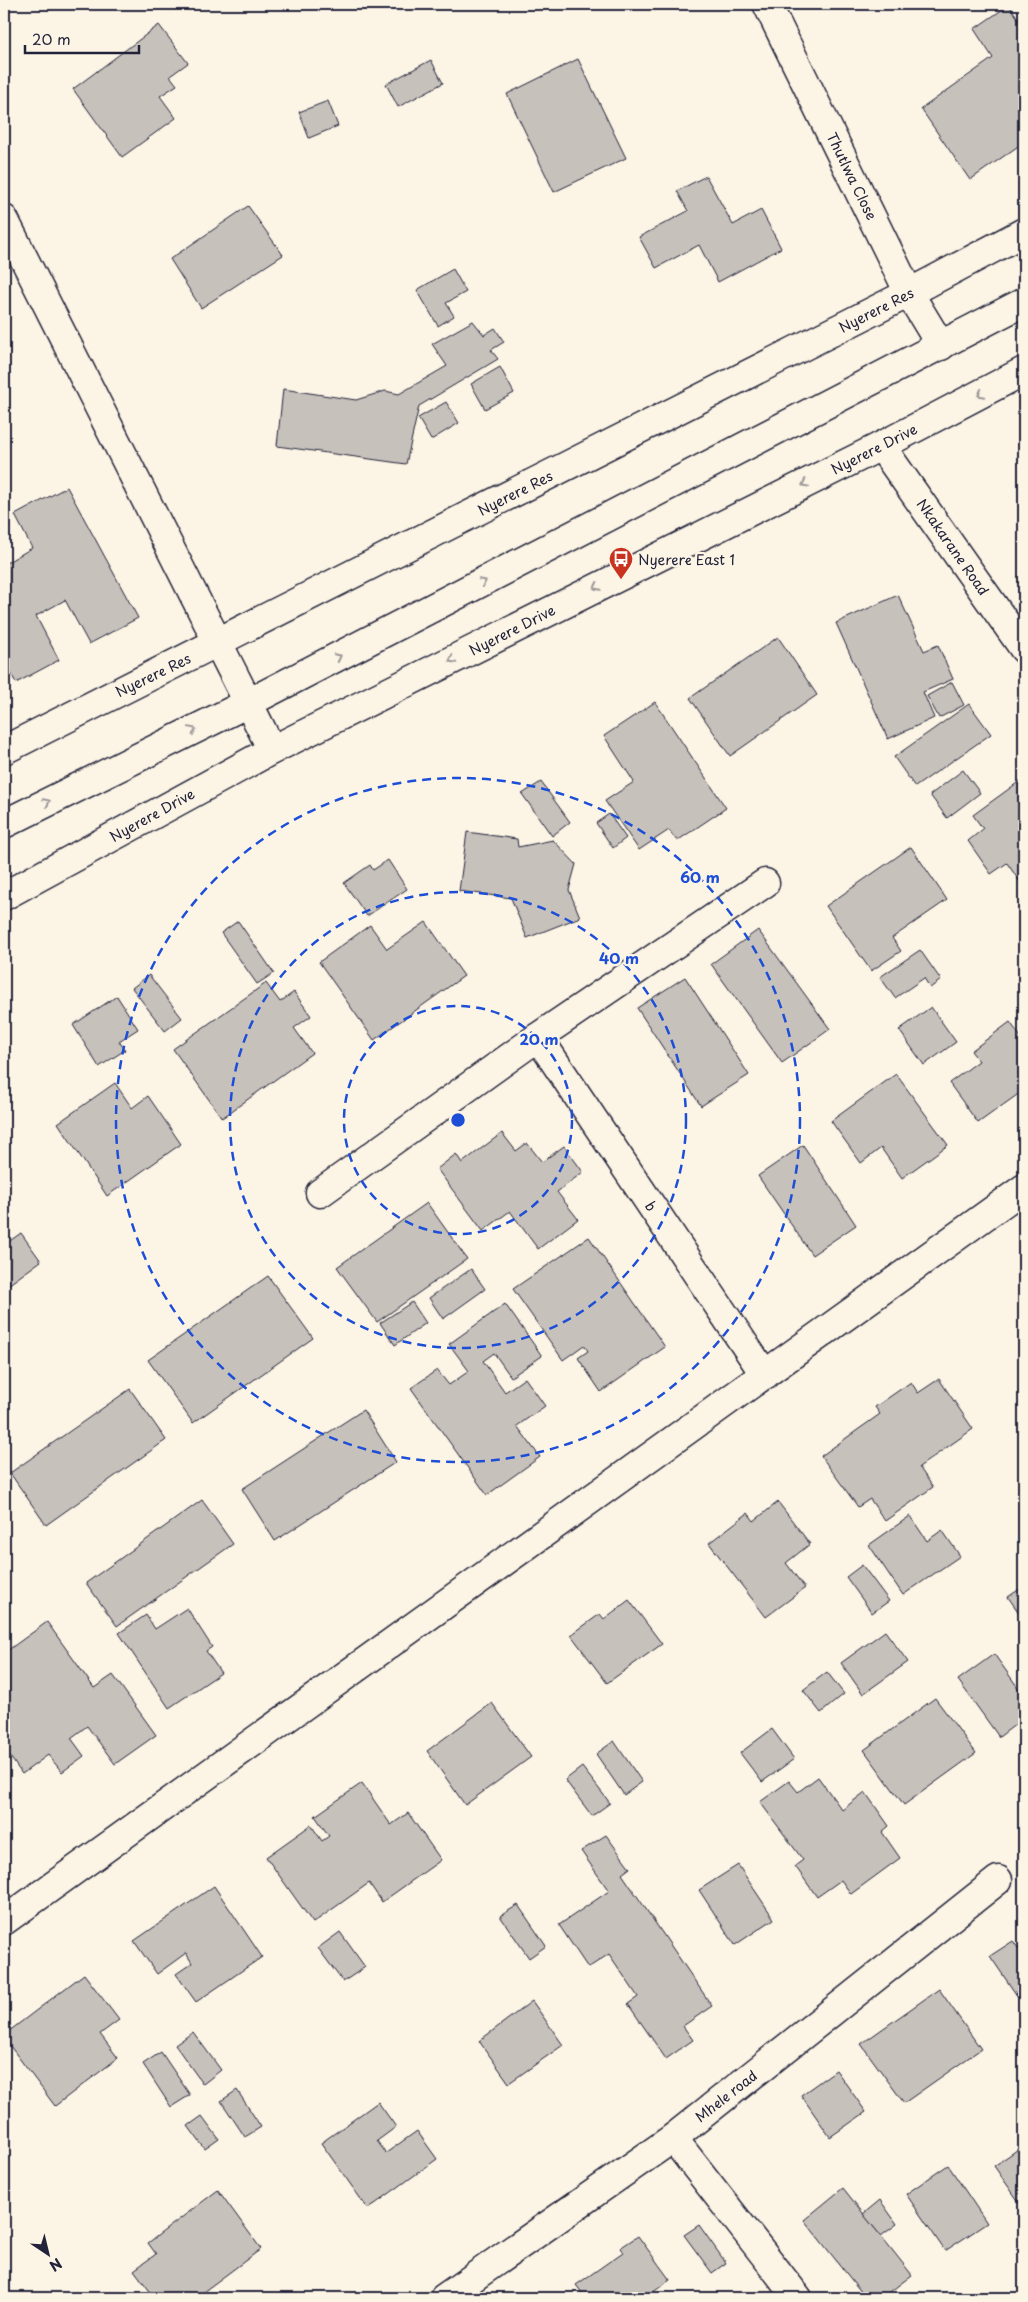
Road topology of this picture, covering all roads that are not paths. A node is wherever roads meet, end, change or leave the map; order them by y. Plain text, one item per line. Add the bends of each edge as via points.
1 (767, 4) edge
2 (4, 219) edge
3 (1024, 232) edge
4 (909, 293) junction
5 (1024, 302) edge
6 (941, 346) junction
7 (1024, 371) edge
8 (881, 446) junction
9 (218, 643) junction
10 (1024, 649) edge
11 (248, 704) junction
12 (4, 750) edge
13 (272, 750) junction
14 (4, 824) edge
15 (764, 883) dead end
16 (4, 896) edge
17 (538, 1036) junction
18 (1024, 1188) edge
19 (320, 1193) dead end
20 (764, 1375) junction
21 (998, 1880) dead end
22 (4, 1921) edge
23 (673, 2138) junction
24 (444, 2298) edge
25 (798, 2298) edge

1 - 4 street, Thutlwa Close
2 - 9 street
3 - 4 street, Nyerere Res
4 - 6 street, Thutlwa Close
4 - 9 street, Nyerere Res
5 - 6 street
11 -> 6 street
7 -> 8 street, Nyerere Drive
8 - 10 street, Nkakarane Road
8 -> 13 street, Nyerere Drive
9 - 11 street
9 - 12 street, Nyerere Res
11 - 13 street
14 -> 11 street
13 - 16 street, Nyerere Drive
15 - 17 street
17 - 19 street
17 - 20 street, b
18 - 20 street
20 - 22 street
21 - 23 street, Mhele road
23 - 24 street, Mhele road
23 - 25 street

